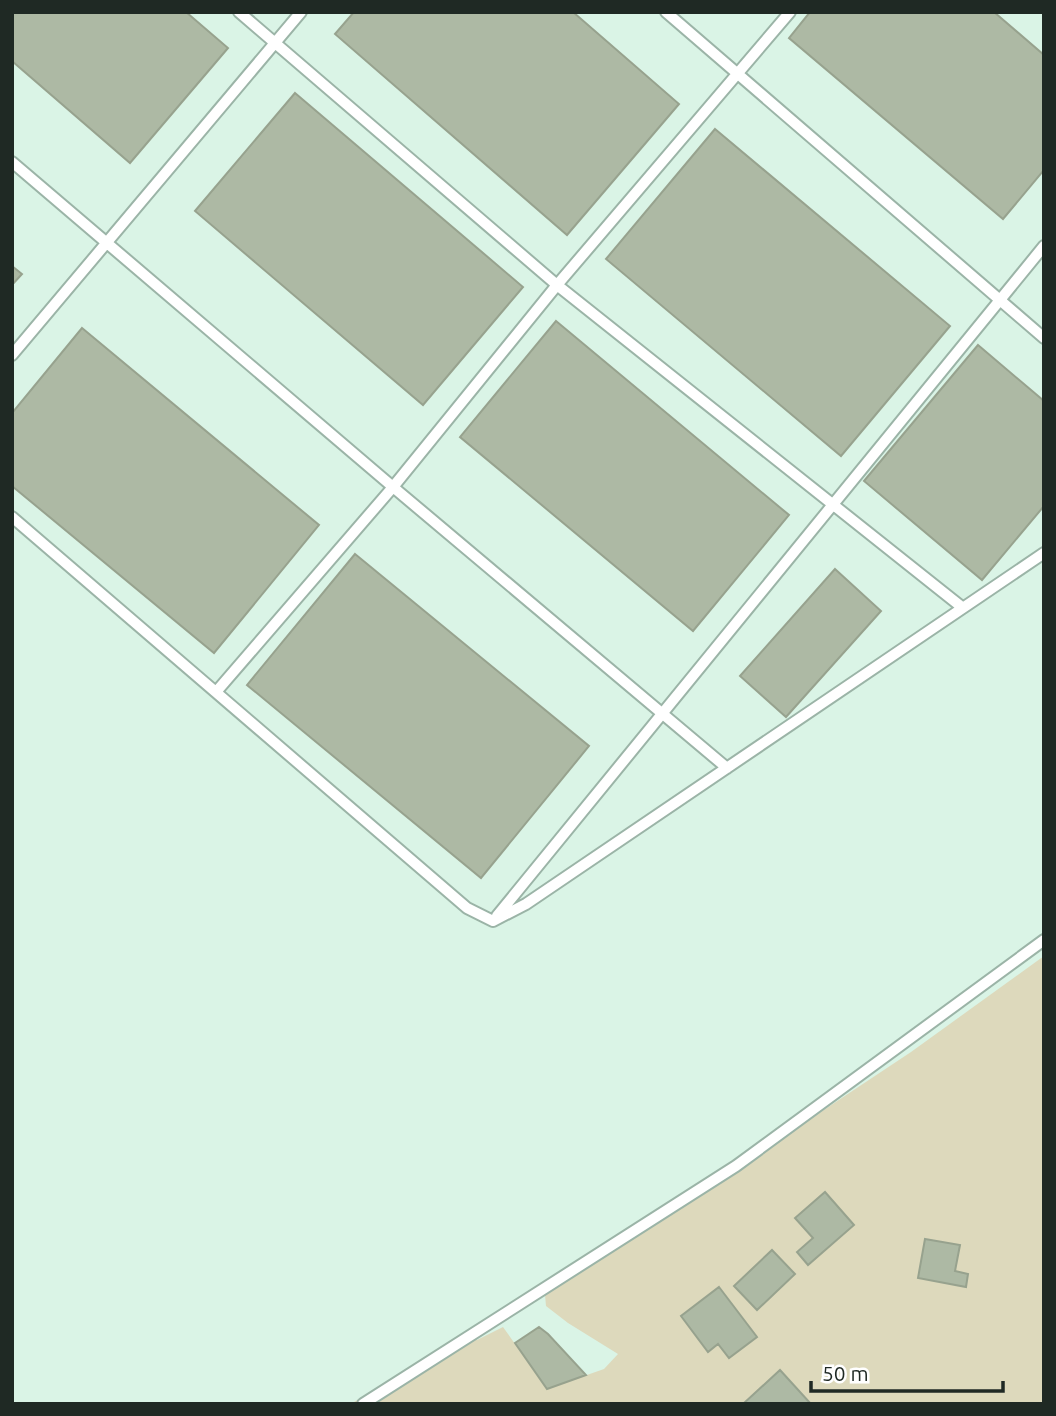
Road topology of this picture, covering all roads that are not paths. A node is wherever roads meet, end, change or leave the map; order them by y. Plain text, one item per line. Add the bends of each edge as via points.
1 (239, 12) edge
2 (301, 12) edge
3 (666, 12) edge
4 (790, 12) edge
5 (276, 43) junction
6 (739, 74) junction
7 (12, 162) edge
8 (107, 244) junction
9 (1044, 246) edge
10 (557, 285) junction
11 (1000, 300) junction
12 (1044, 338) edge
13 (12, 355) edge
14 (393, 487) junction
15 (833, 504) junction
16 (12, 517) edge
17 (1044, 553) edge
18 (963, 608) junction
19 (216, 692) junction
20 (663, 715) junction
21 (727, 768) junction
22 (493, 921) junction
23 (1044, 940) edge
24 (363, 1404) edge

1 - 5 lane
2 - 5 lane
3 - 6 lane
4 - 6 lane
5 - 8 lane
5 - 10 lane
6 - 10 lane
6 - 11 lane
7 - 8 lane
8 - 13 lane
8 - 14 lane
9 - 11 lane
10 - 14 lane
10 - 15 lane
11 - 12 lane
11 - 15 lane
14 - 19 lane
14 - 20 lane
15 - 18 lane
15 - 20 lane
16 - 19 lane
17 - 18 lane
18 - 21 lane
19 - 22 lane via 467,908
20 - 21 lane
20 - 22 lane
21 - 22 lane via 526,904
23 - 24 lane via 736,1167

